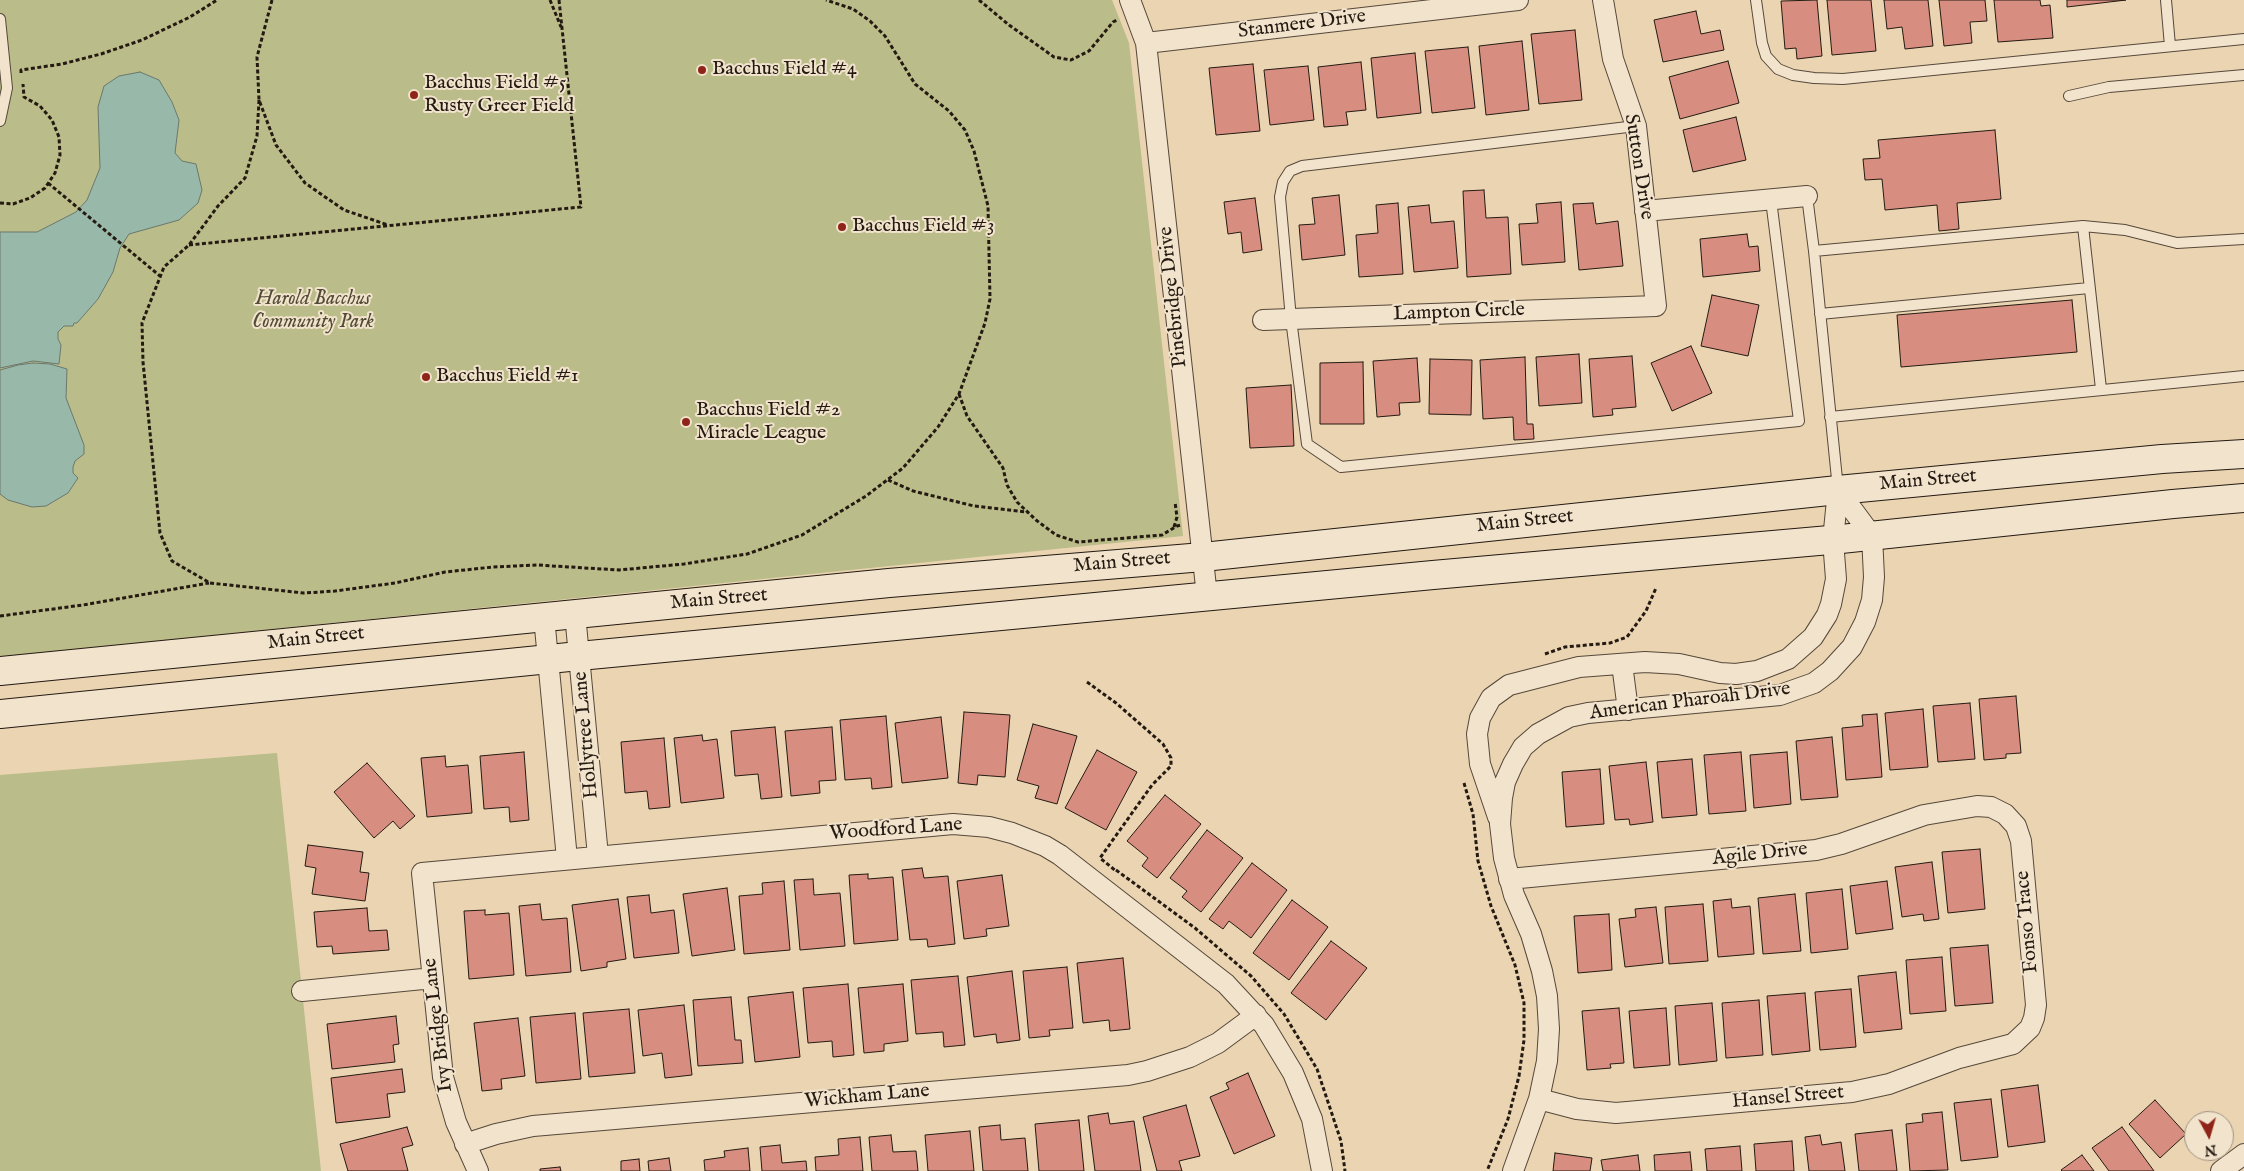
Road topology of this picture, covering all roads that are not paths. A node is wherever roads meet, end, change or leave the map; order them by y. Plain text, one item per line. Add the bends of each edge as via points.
1 (1518, 0) edge
2 (1603, 0) edge
3 (1756, 0) edge
4 (2166, 0) edge
5 (1132, 6) edge
6 (0, 19) edge
7 (2244, 39) edge
8 (1146, 43) junction
9 (2170, 46) junction
10 (2244, 75) edge
11 (2069, 96) dead end
12 (0, 121) edge
13 (1636, 126) junction
14 (1807, 196) joint
15 (1771, 200) junction
16 (1645, 211) junction
17 (2083, 226) junction
18 (2244, 239) edge
19 (1814, 251) junction
20 (2089, 288) junction
21 (1656, 306) joint
22 (1820, 314) junction
23 (1291, 319) junction
24 (1262, 320) dead end
25 (2244, 376) edge
26 (2101, 389) junction
27 (1830, 417) junction
28 (2244, 454) edge
29 (1838, 490) junction
30 (2244, 498) edge
31 (1872, 536) junction
32 (1833, 540) junction
33 (1203, 556) junction
34 (1207, 596) junction
35 (575, 614) junction
36 (544, 616) junction
37 (579, 656) junction
38 (548, 659) junction
39 (1622, 664) junction
40 (0, 671) edge
41 (1628, 710) junction
42 (0, 714) edge
43 (2005, 814) joint
44 (1500, 824) junction
45 (598, 856) junction
46 (567, 859) junction
47 (422, 873) joint
48 (1509, 879) junction
49 (433, 978) junction
50 (302, 992) dead end
51 (1256, 1015) junction
52 (2027, 1033) joint
53 (1539, 1099) junction
54 (466, 1144) junction
55 (2244, 1154) edge
56 (478, 1171) edge
57 (1322, 1171) edge
58 (1513, 1171) edge
59 (2221, 1171) edge

1 - 8 street, Stanmere Drive
2 - 13 street, Sutton Drive via 1613,59
3 - 9 lane via 1766,56 1778,69 1814,78 1843,79
4 - 9 lane
5 - 8 street, Pinebridge Drive
6 - 12 lane via 7,88
7 - 9 lane
8 - 33 street, Pinebridge Drive
10 - 11 lane via 2109,87
13 - 16 street, Sutton Drive
13 - 23 lane via 1302,166 1290,172 1283,182 1280,197
14 - 15 street
14 - 19 lane
15 - 16 street
15 - 23 lane via 1799,421 1341,467 1307,444
16 - 21 street, Sutton Drive
17 - 18 lane via 2124,230 2177,243
17 - 19 lane
17 - 20 lane
19 - 22 lane
20 - 22 lane
20 - 26 lane
21 - 23 street, Lampton Circle
22 - 27 lane
23 - 24 street, Lampton Circle
25 - 26 lane
26 - 27 lane
27 - 29 lane
28 - 29 main road, Main Street
29 - 31 street
29 - 32 street, American Pharoah Drive
29 - 33 main road, Main Street
30 - 31 main road, Main Street
31 - 32 main road, Main Street
31 - 41 street, American Pharoah Drive via 1874,577 1868,614 1852,647 1823,676 1799,690 1780,695
32 - 34 main road, Main Street
32 - 39 street, American Pharoah Drive via 1836,579 1827,615 1813,637 1788,658 1757,671 1736,674 1668,663
33 - 34 street, Pinebridge Drive
33 - 35 main road, Main Street
34 - 37 main road, Main Street
35 - 36 main road, Main Street
35 - 37 street, Hollytree Lane
36 - 38 street, Hollytree Lane
36 - 40 main road, Main Street
37 - 38 main road, Main Street
37 - 45 street, Hollytree Lane
38 - 42 main road, Main Street
38 - 46 street, Hollytree Lane
39 - 41 street
39 - 44 street, American Pharoah Drive via 1579,668 1517,683 1498,692 1486,704 1478,726 1480,764
41 - 44 street, American Pharoah Drive via 1569,717 1538,734 1524,747 1509,771 1503,790
43 - 48 street, Agile Drive via 1990,807 1967,806 1910,819 1816,850
43 - 52 street, Fonso Trace via 2016,826 2021,841 2036,1005
44 - 48 street, American Pharoah Drive
45 - 46 street, Woodford Lane
45 - 51 street, Woodford Lane via 935,824 965,824 1006,831 1045,846 1075,865 1215,975
46 - 47 street, Woodford Lane
47 - 49 street, Ivy Bridge Lane
48 - 53 street, American Pharoah Drive via 1537,952 1546,990 1548,1048
49 - 50 street
49 - 54 street, Ivy Bridge Lane via 445,1085
51 - 54 street, Wickham Lane via 1190,1057 1128,1075 534,1126
51 - 57 street, Woodford Lane via 1300,1086 1312,1119
52 - 53 street, Hansel Street via 2008,1046 1959,1058 1889,1084 1852,1092 1616,1113 1577,1109
53 - 58 street, American Pharoah Drive
54 - 56 street, Ivy Bridge Lane
55 - 59 street

